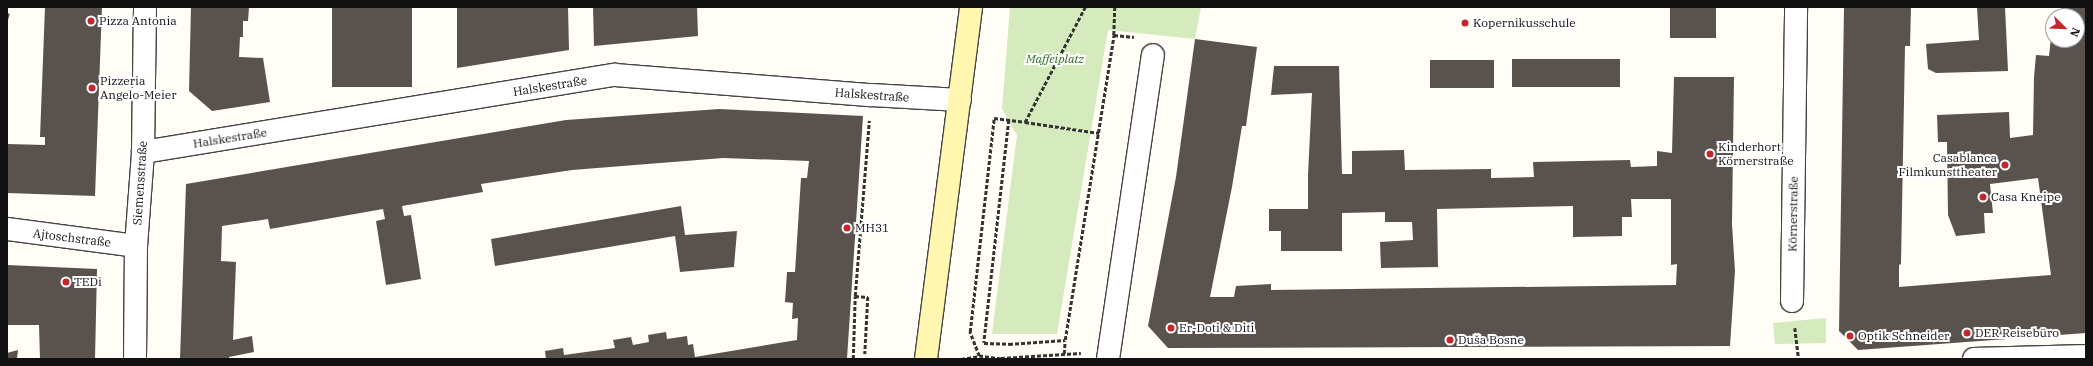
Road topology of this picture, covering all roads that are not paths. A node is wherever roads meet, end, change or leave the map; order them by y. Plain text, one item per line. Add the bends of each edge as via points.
1 (145, 7) edge
2 (971, 7) edge
3 (1796, 7) edge
4 (1153, 54) road end
5 (960, 100) junction
6 (143, 152) junction
7 (7, 229) edge
8 (136, 246) junction
9 (1792, 301) road end
10 (1108, 356) edge
11 (2086, 356) edge
12 (135, 359) edge
13 (926, 359) edge
14 (1974, 359) edge

1 - 6 street, Siemensstraße
2 - 5 street
3 - 9 street, Körnerstraße
4 - 10 street
5 - 6 street, Halskestraße via 615,75
5 - 13 street
6 - 8 street, Siemensstraße
7 - 8 street, Ajtoschstraße
8 - 12 street, Siemensstraße
11 - 14 street

